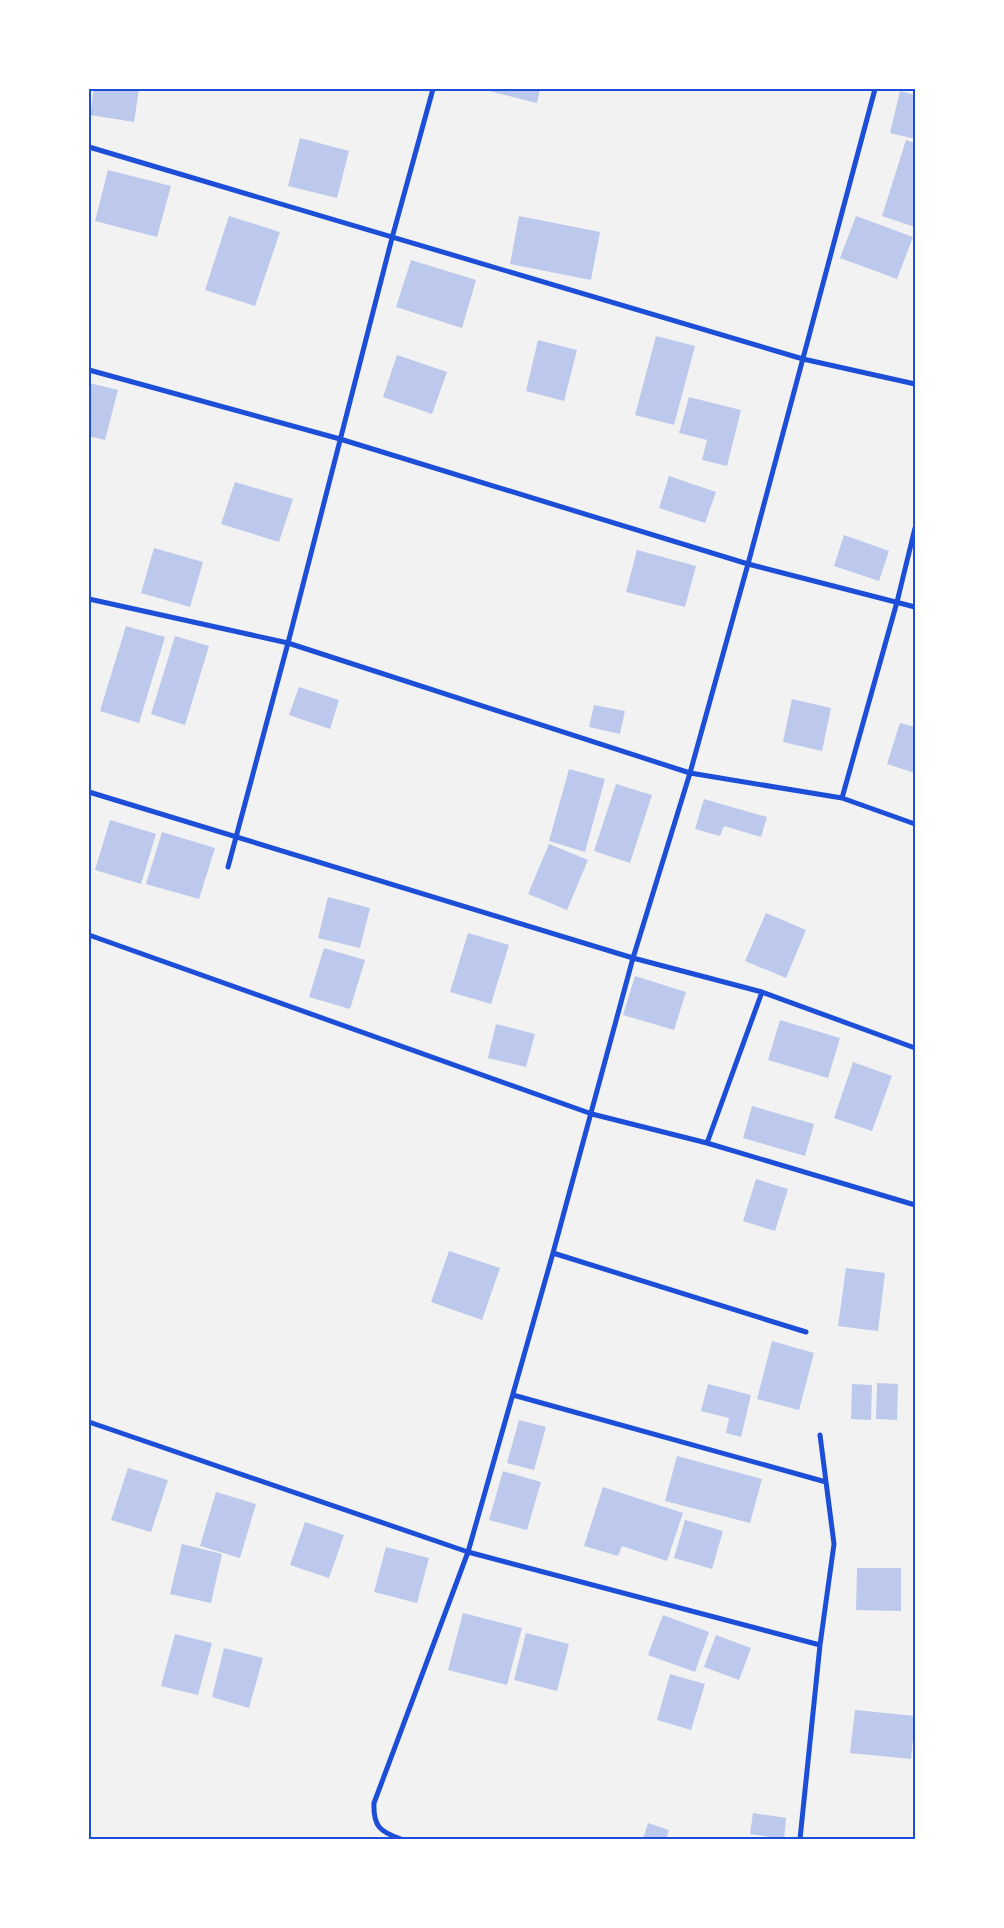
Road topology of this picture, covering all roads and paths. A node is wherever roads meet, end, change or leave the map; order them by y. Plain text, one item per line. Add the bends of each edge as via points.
1 (433, 89) edge
2 (875, 89) edge
3 (89, 147) edge
4 (392, 238) junction
5 (803, 359) junction
6 (89, 370) edge
7 (915, 384) edge
8 (340, 439) junction
9 (915, 528) edge
10 (748, 564) junction
11 (89, 599) edge
12 (897, 602) junction
13 (915, 607) edge
14 (288, 643) junction
15 (690, 773) junction
16 (89, 792) edge
17 (842, 798) junction
18 (915, 824) edge
19 (236, 836) junction
20 (228, 867) dead end
21 (89, 935) edge
22 (633, 958) junction
23 (762, 992) junction
24 (915, 1048) edge
25 (592, 1114) junction
26 (707, 1143) junction
27 (915, 1205) edge
28 (553, 1253) junction
29 (806, 1332) dead end
30 (513, 1395) junction
31 (89, 1422) edge
32 (820, 1435) dead end
33 (826, 1482) junction
34 (468, 1552) junction
35 (820, 1645) junction
36 (401, 1839) edge
37 (800, 1839) edge

1 - 4 street
2 - 5 street
3 - 4 street
4 - 5 street
4 - 8 street
5 - 7 street
5 - 10 street
6 - 8 street
8 - 10 street
8 - 14 street
9 - 12 street
10 - 12 street
10 - 15 street
11 - 14 street
12 - 13 street
12 - 17 street
14 - 15 street
14 - 19 street
15 - 17 street
15 - 22 street
16 - 19 street
17 - 18 street
19 - 20 street
19 - 22 street
21 - 25 street
22 - 23 street
22 - 25 street
23 - 24 street
23 - 26 street
25 - 26 street
25 - 28 street
26 - 27 street
28 - 29 street
28 - 30 street
30 - 33 street
30 - 34 street
31 - 34 street
32 - 33 street
33 - 35 street via 834,1544
34 - 35 street
34 - 36 street via 374,1803 377,1825 386,1834
35 - 37 street

